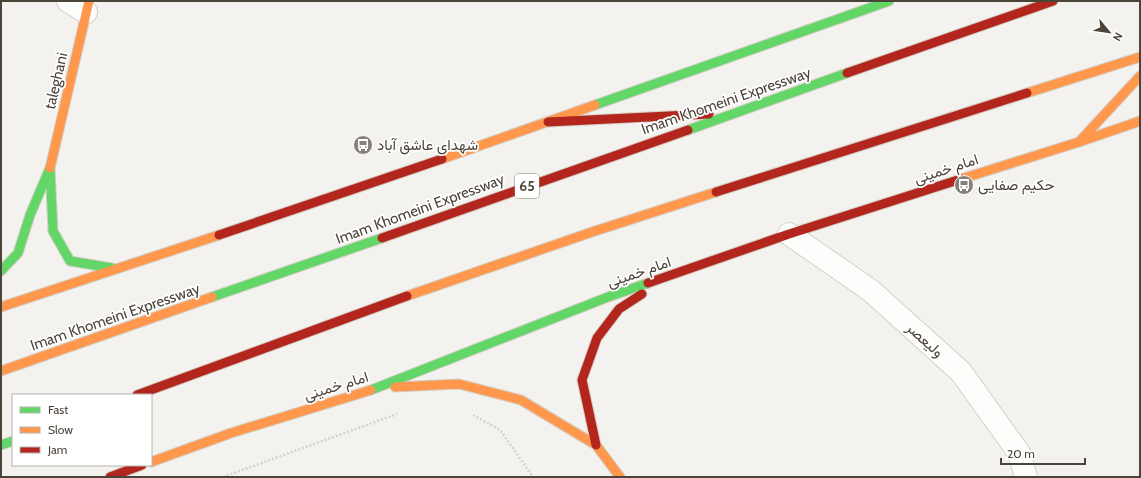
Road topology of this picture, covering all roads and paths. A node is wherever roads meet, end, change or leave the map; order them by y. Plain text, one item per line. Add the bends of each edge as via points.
1 (889, 1) edge
2 (1053, 1) edge
3 (81, 5) edge
4 (1140, 57) edge
5 (1140, 76) edge
6 (733, 113) junction
7 (1140, 121) edge
8 (548, 122) junction
9 (1079, 142) junction
10 (50, 168) junction
11 (789, 234) junction
12 (117, 269) junction
13 (1, 271) edge
14 (665, 278) junction
15 (1, 307) edge
16 (1, 372) edge
17 (378, 388) junction
18 (140, 394) edge
19 (466, 412) dead end
20 (401, 414) dead end
21 (12, 442) edge
22 (12, 443) edge
23 (1, 445) edge
24 (596, 445) junction
25 (1, 455) edge
26 (152, 462) edge
27 (139, 466) edge
28 (110, 477) edge
29 (223, 477) edge
30 (533, 477) edge
31 (620, 477) edge
32 (1026, 477) edge

1 - 8 main road
2 - 6 main road, Imam Khomeini Expressway / 65
3 - 10 main road, taleghani
4 - 18 main road via 592,232 380,305
5 - 9 main road
6 - 8 main road
6 - 16 main road, Imam Khomeini Expressway / 65
7 - 9 main road, امام خمینی
8 - 12 main road
9 - 11 main road, امام خمینی
10 - 12 main road via 54,231 70,261
10 - 13 main road via 30,215 18,253
11 - 14 main road, امام خمینی
11 - 32 street, ولیعصر via 870,290 961,372 1019,453
12 - 15 main road
14 - 17 main road, امام خمینی
14 - 24 main road via 619,309 597,338 582,380
17 - 24 main road via 459,384 521,400
17 - 26 main road, امام خمینی via 231,433
19 - 30 path via 500,430
20 - 29 path
21 - 23 main road
22 - 25 main road
24 - 31 main road
27 - 28 main road

